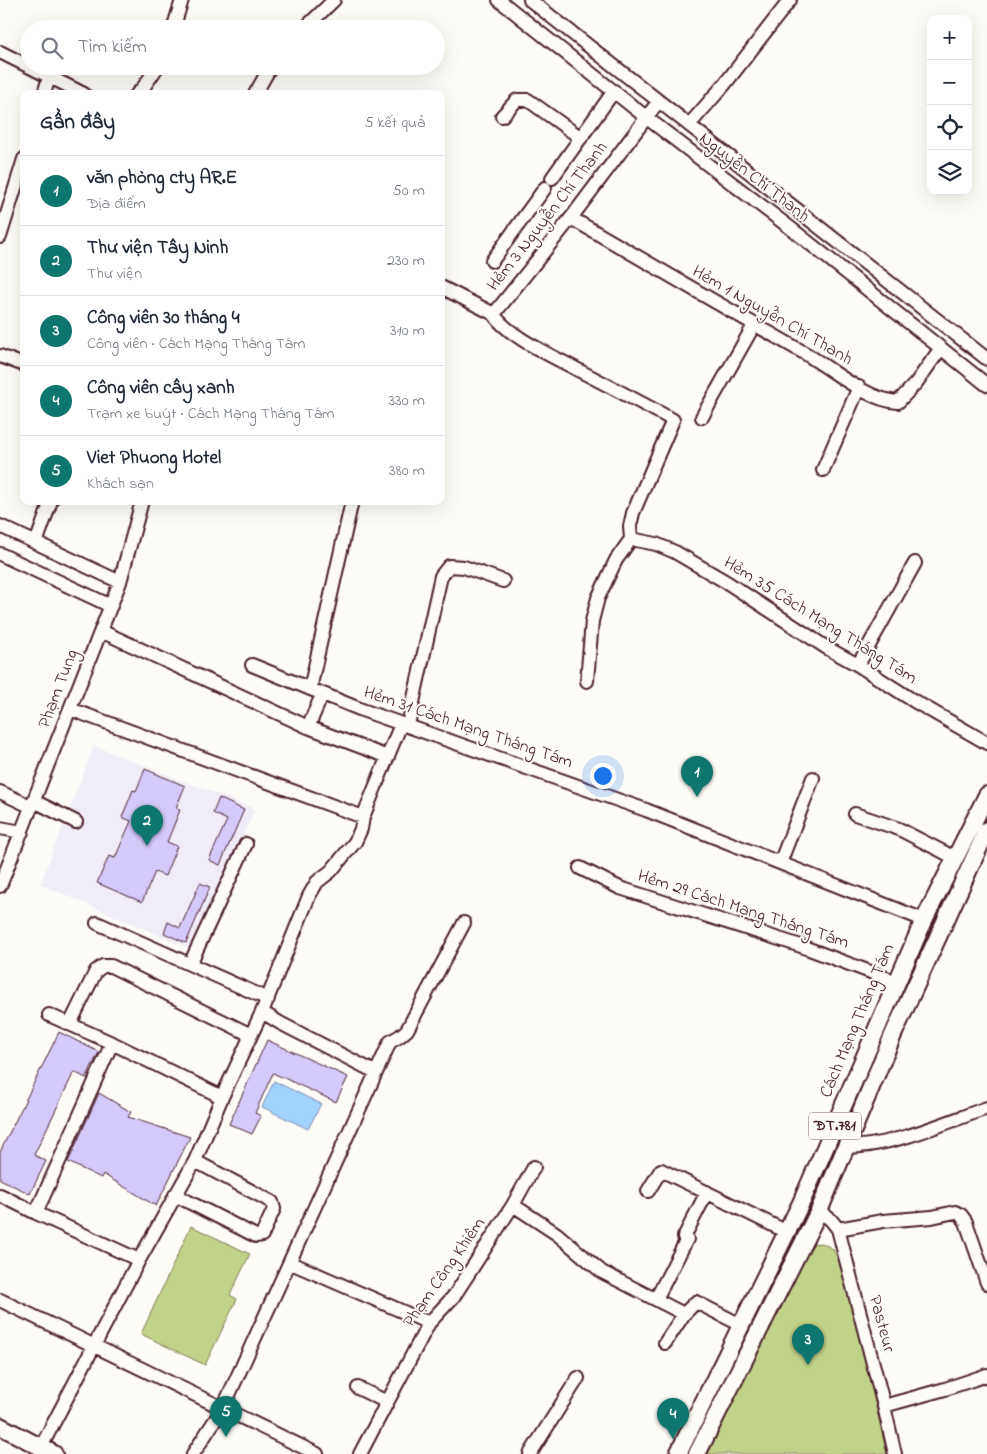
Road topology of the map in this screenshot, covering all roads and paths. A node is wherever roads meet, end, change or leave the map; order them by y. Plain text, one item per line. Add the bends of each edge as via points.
1 (182, 0) edge
2 (334, 0) edge
3 (499, 0) edge
4 (530, 0) edge
5 (790, 0) edge
6 (175, 20) edge
7 (313, 20) edge
8 (0, 52) edge
9 (20, 62) edge
10 (45, 75) edge
11 (152, 75) edge
12 (266, 75) edge
13 (49, 77) junction
14 (45, 90) edge
15 (76, 90) edge
16 (141, 90) edge
17 (257, 90) edge
18 (614, 91) junction
19 (658, 102) junction
20 (502, 116) dead end
21 (647, 118) junction
22 (689, 125) junction
23 (580, 138) junction
24 (20, 172) edge
25 (804, 214) junction
26 (571, 218) junction
27 (793, 230) junction
28 (0, 236) edge
29 (492, 261) dead end
30 (445, 289) edge
31 (494, 314) junction
32 (754, 325) junction
33 (941, 348) junction
34 (0, 356) edge
35 (987, 358) edge
36 (20, 364) edge
37 (985, 378) edge
38 (860, 387) junction
39 (702, 417) dead end
40 (823, 470) dead end
41 (50, 505) edge
42 (141, 505) edge
43 (351, 505) edge
44 (0, 526) edge
45 (631, 539) junction
46 (36, 542) junction
47 (0, 554) edge
48 (915, 563) dead end
49 (503, 581) dead end
50 (120, 582) junction
51 (111, 606) junction
52 (101, 631) junction
53 (858, 664) junction
54 (252, 665) dead end
55 (587, 681) dead end
56 (310, 689) junction
57 (322, 695) junction
58 (70, 709) junction
59 (404, 725) junction
60 (308, 727) junction
61 (987, 743) edge
62 (388, 757) junction
63 (813, 778) dead end
64 (0, 792) edge
65 (987, 795) edge
66 (33, 804) junction
67 (855, 814) dead end
68 (363, 817) junction
69 (76, 822) dead end
70 (0, 828) edge
71 (987, 830) edge
72 (22, 832) junction
73 (246, 844) dead end
74 (956, 858) junction
75 (780, 863) junction
76 (580, 868) dead end
77 (0, 886) edge
78 (924, 920) junction
79 (97, 923) dead end
80 (464, 923) dead end
81 (190, 964) junction
82 (897, 982) junction
83 (914, 989) junction
84 (268, 999) junction
85 (262, 1012) junction
86 (48, 1015) dead end
87 (70, 1024) junction
88 (251, 1035) junction
89 (112, 1043) junction
90 (375, 1072) junction
91 (222, 1097) junction
92 (987, 1108) edge
93 (829, 1140) junction
94 (846, 1147) junction
95 (195, 1161) junction
96 (534, 1167) dead end
97 (648, 1191) dead end
98 (707, 1192) junction
99 (0, 1195) edge
100 (175, 1195) junction
101 (801, 1203) junction
102 (513, 1205) junction
103 (819, 1211) junction
104 (36, 1213) junction
105 (838, 1229) junction
106 (787, 1232) junction
107 (139, 1260) junction
108 (291, 1263) junction
109 (986, 1280) edge
110 (656, 1299) junction
111 (0, 1300) edge
112 (684, 1314) junction
113 (429, 1323) junction
114 (741, 1326) junction
115 (665, 1343) dead end
116 (95, 1347) junction
117 (987, 1375) edge
118 (578, 1378) dead end
119 (358, 1388) dead end
120 (387, 1402) junction
121 (884, 1406) junction
122 (224, 1408) junction
123 (0, 1426) edge
124 (47, 1451) edge
125 (193, 1454) edge
126 (317, 1454) edge
127 (360, 1454) edge
128 (530, 1454) edge
129 (678, 1454) edge
130 (697, 1454) edge
131 (895, 1454) edge

1 - 6 street
2 - 7 street
3 - 18 street, Nguyễn Chí Thanh
4 - 19 street, Nguyễn Chí Thanh
5 - 22 street
8 - 9 street
10 - 13 street
11 - 16 street
12 - 17 street
13 - 14 street
13 - 15 street
18 - 21 street, Nguyễn Chí Thanh
18 - 23 street
19 - 21 street, Hẻm 3 Nguyễn Chí Thanh
19 - 22 street, Nguyễn Chí Thanh
20 - 23 street via 517,100 528,100
21 - 26 street, Hẻm 3 Nguyễn Chí Thanh
21 - 27 street, Nguyễn Chí Thanh
22 - 25 street, Nguyễn Chí Thanh
23 - 29 street
24 - 28 street
25 - 27 street
25 - 35 street, Nguyễn Chí Thanh
26 - 31 street, Hẻm 3 Nguyễn Chí Thanh
26 - 32 street, Hẻm 1 Nguyễn Chí Thanh
27 - 33 street, Nguyễn Chí Thanh
30 - 31 street, Hẻm 3 Nguyễn Chí Thanh
31 - 45 street via 508,330 538,348 673,420 634,513
32 - 38 street, Hẻm 1 Nguyễn Chí Thanh
32 - 39 street
33 - 37 street, Nguyễn Chí Thanh
33 - 38 street, Hẻm 1 Nguyễn Chí Thanh via 898,402 887,401
34 - 36 street
38 - 40 street
41 - 46 street
42 - 50 street, Phạm Tung
43 - 56 street
44 - 46 street
45 - 53 street, Hẻm 35 Cách Mạng Tháng Tám via 675,552 827,648
45 - 55 street via 616,560 598,598 592,621
46 - 50 street
47 - 51 street
48 - 53 street
49 - 59 street via 464,567 449,566 441,576
50 - 51 street, Phạm Tung
51 - 52 street, Phạm Tung
52 - 58 street, Phạm Tung
52 - 60 street
53 - 61 street, Hẻm 35 Cách Mạng Tháng Tám
54 - 56 street, Hẻm 31 Cách Mạng Tháng Tám
56 - 57 street, Hẻm 31 Cách Mạng Tháng Tám
57 - 59 street, Hẻm 31 Cách Mạng Tháng Tám
57 - 60 street
58 - 66 street, Phạm Tung
58 - 68 street
59 - 62 street
59 - 75 street, Hẻm 31 Cách Mạng Tháng Tám via 646,810
60 - 62 street
62 - 68 street
63 - 75 street
64 - 66 street
65 - 74 main road, Cách Mạng Tháng Tám / ĐT.781
66 - 69 street
66 - 72 street, Phạm Tung
67 - 74 street via 899,829
68 - 84 street via 356,842 317,882 309,896
70 - 72 street
71 - 83 main road, ĐT.781
72 - 77 street, Phạm Tung
73 - 81 street
74 - 78 main road, Cách Mạng Tháng Tám / ĐT.781
75 - 78 street, Hẻm 31 Cách Mạng Tháng Tám
76 - 82 street, Hẻm 29 Cách Mạng Tháng Tám via 620,888 800,946
78 - 82 main road, Cách Mạng Tháng Tám / ĐT.781
79 - 81 street
80 - 90 street via 407,1030 390,1042
81 - 84 street
82 - 83 main road
82 - 93 main road, Cách Mạng Tháng Tám / ĐT.781
83 - 94 main road, ĐT.781
84 - 85 street
85 - 88 street
85 - 90 street
86 - 87 street
87 - 88 street via 96,971 103,966 111,966
87 - 89 street
88 - 91 street
89 - 91 street
89 - 104 street
90 - 108 street
91 - 95 street
92 - 94 street via 882,1144
93 - 94 main road
93 - 101 main road, Cách Mạng Tháng Tám / ĐT.781
94 - 103 main road, ĐT.781
95 - 100 street
95 - 100 street via 272,1202 274,1208 262,1235 256,1236
96 - 102 street, Phạm Công Khiêm
97 - 98 street via 661,1170
98 - 106 street
98 - 110 street
99 - 104 street
100 - 107 street
101 - 103 main road
101 - 106 main road, Cách Mạng Tháng Tám / ĐT.781
102 - 110 street via 557,1234 602,1272
102 - 113 street, Phạm Công Khiêm via 454,1296
103 - 105 street
103 - 130 main road, ĐT.781
104 - 107 street
105 - 109 street via 874,1222 932,1218 955,1212 966,1222
105 - 121 street, Pasteur
106 - 114 main road, Cách Mạng Tháng Tám / ĐT.781
107 - 116 street
108 - 113 street
108 - 122 street
110 - 112 street
111 - 116 street
112 - 114 street via 696,1302
112 - 115 street
113 - 120 street, Phạm Công Khiêm
114 - 129 main road, Cách Mạng Tháng Tám / ĐT.781
116 - 122 street
116 - 124 street
117 - 121 street
118 - 128 street
119 - 120 street
120 - 127 street, Phạm Công Khiêm
121 - 131 street, Pasteur
122 - 125 street
122 - 126 street
123 - 124 main road

